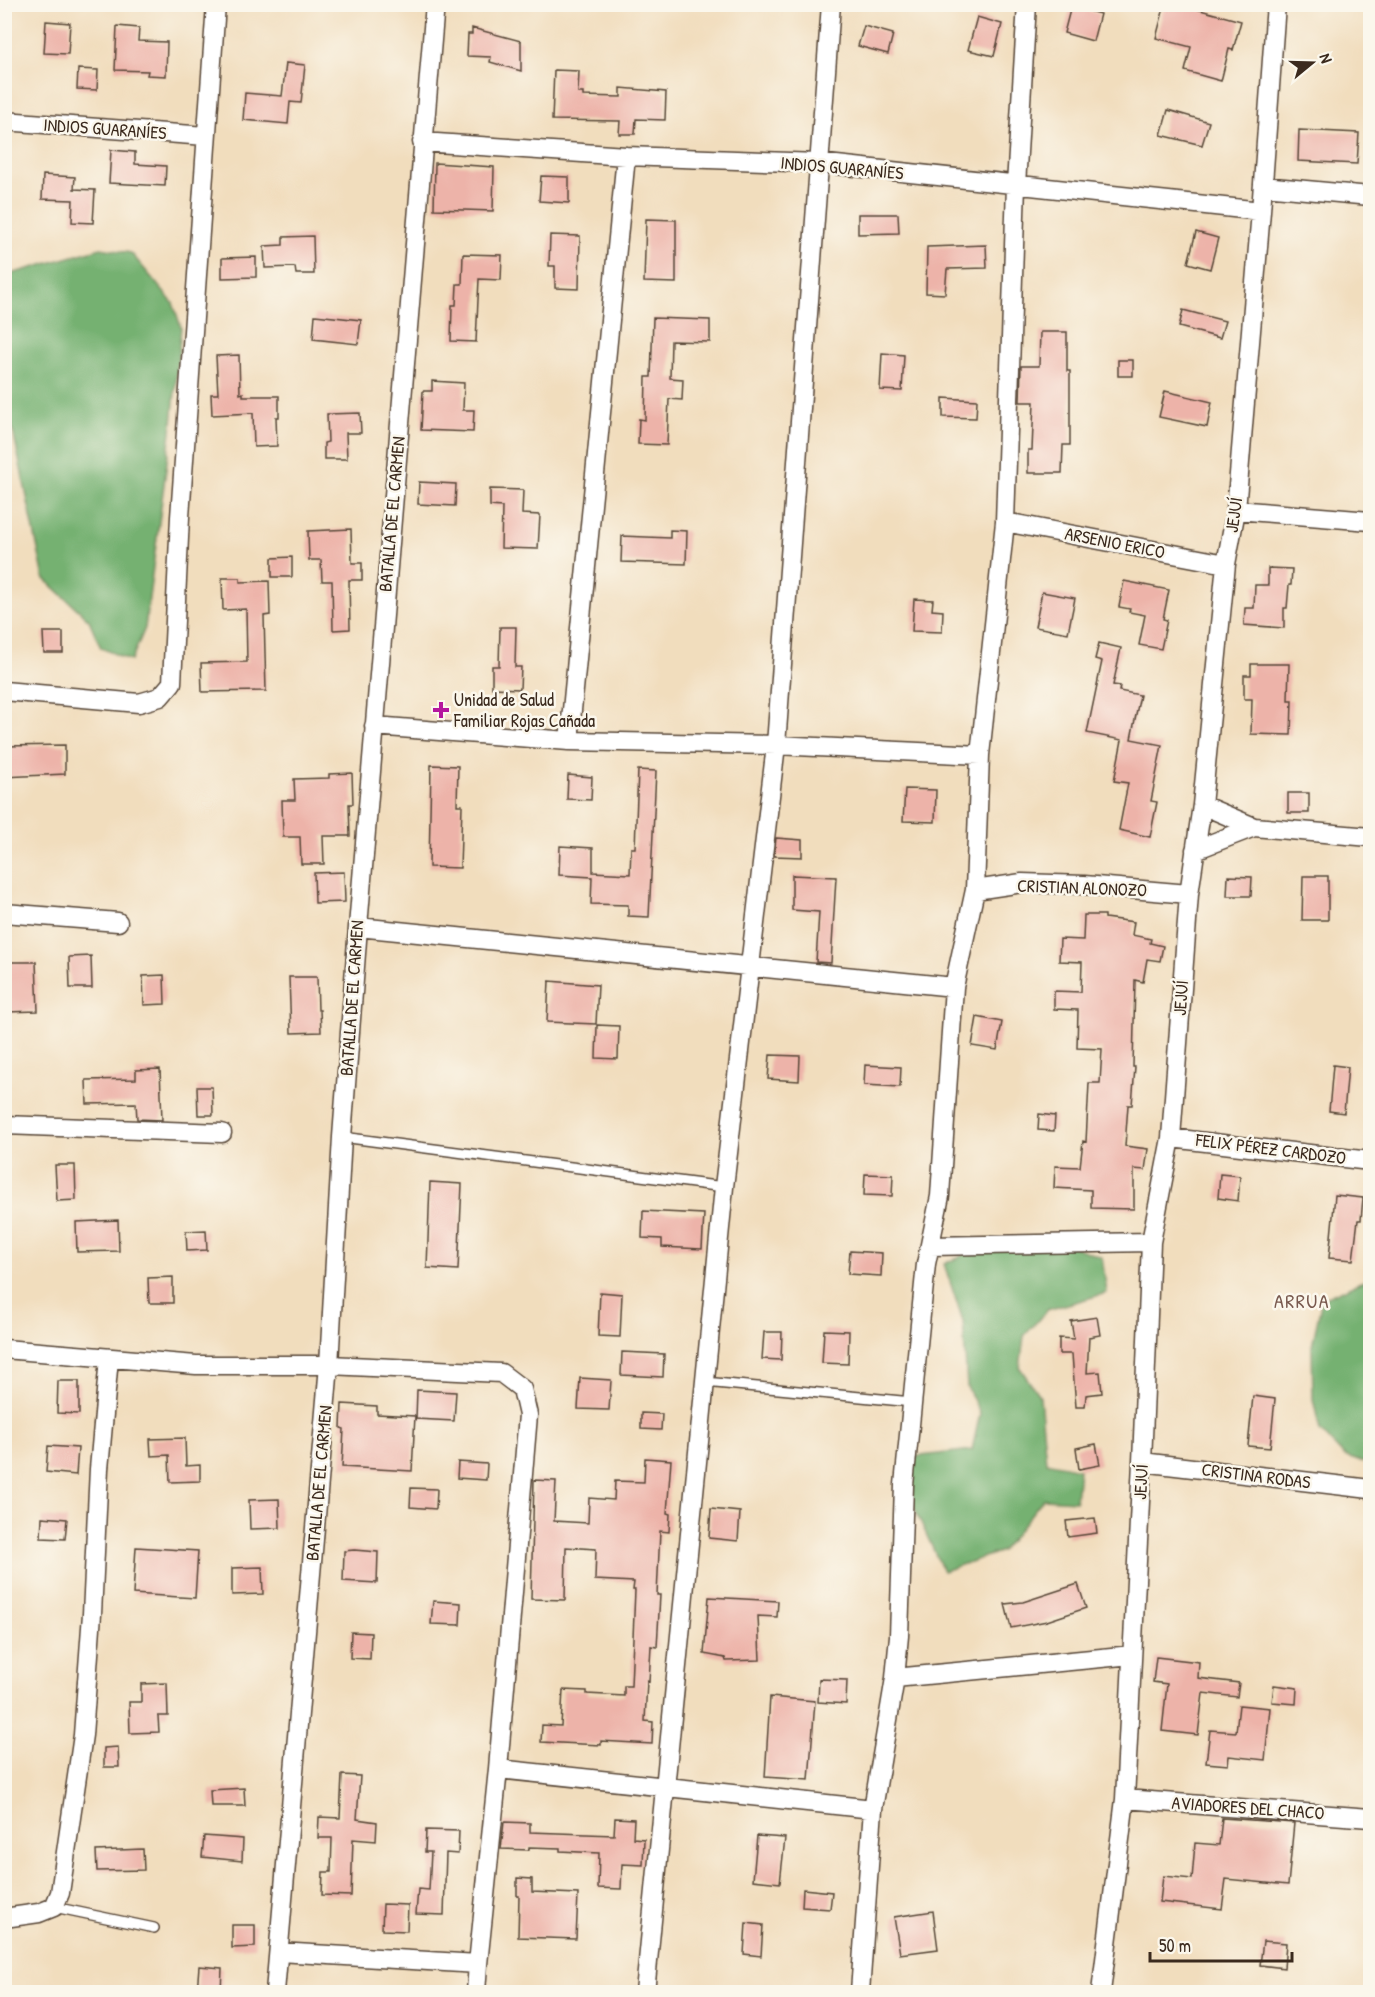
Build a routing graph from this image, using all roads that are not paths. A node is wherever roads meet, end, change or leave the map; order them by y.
1 (216, 4) edge
2 (435, 4) edge
3 (831, 4) edge
4 (1027, 4) edge
5 (1276, 4) edge
6 (4, 121) edge
7 (206, 136) junction
8 (423, 142) junction
9 (626, 156) junction
10 (818, 163) junction
11 (1016, 185) junction
12 (1263, 186) junction
13 (1371, 196) edge
14 (1261, 211) junction
15 (1236, 510) junction
16 (1371, 521) edge
17 (1005, 522) junction
18 (1226, 564) junction
19 (4, 691) edge
20 (374, 726) junction
21 (569, 741) junction
22 (776, 745) junction
23 (980, 755) junction
24 (1202, 805) junction
25 (1254, 827) junction
26 (1371, 837) edge
27 (1196, 850) junction
28 (975, 890) junction
29 (1189, 894) junction
30 (4, 913) edge
31 (118, 922) dead end
32 (358, 927) junction
33 (750, 966) junction
34 (954, 987) junction
35 (4, 1125) edge
36 (222, 1132) dead end
37 (342, 1137) junction
38 (1171, 1138) junction
39 (1371, 1161) edge
40 (724, 1187) junction
41 (1150, 1242) junction
42 (930, 1246) junction
43 (4, 1349) edge
44 (109, 1358) junction
45 (329, 1365) junction
46 (705, 1383) junction
47 (912, 1402) junction
48 (1142, 1462) junction
49 (1371, 1489) edge
50 (1132, 1655) junction
51 (895, 1677) junction
52 (498, 1769) junction
53 (665, 1787) junction
54 (1125, 1799) junction
55 (873, 1809) junction
56 (1371, 1818) edge
57 (54, 1907) junction
58 (4, 1918) edge
59 (154, 1928) dead end
60 (279, 1952) junction
61 (478, 1964) junction
62 (275, 1992) edge
63 (476, 1992) edge
64 (645, 1992) edge
65 (860, 1992) edge
66 (1106, 1992) edge

1 - 7 street
2 - 8 street, BATALLA DE EL CARMEN
3 - 10 street
4 - 11 street
5 - 12 street, JEJUÍ
6 - 7 street, INDIOS GUARANÍES
7 - 19 street
8 - 9 street, INDIOS GUARANÍES
8 - 20 street, BATALLA DE EL CARMEN
9 - 10 street, INDIOS GUARANÍES
9 - 21 street
10 - 11 street, INDIOS GUARANÍES
10 - 22 street
11 - 14 street, INDIOS GUARANÍES
11 - 17 street
12 - 13 street
12 - 14 street, JEJUÍ
14 - 15 street, JEJUÍ
15 - 16 street
15 - 18 street, JEJUÍ
17 - 18 street, ARSENIO ERICO
17 - 23 street
18 - 24 street, JEJUÍ
20 - 21 street
20 - 32 street, BATALLA DE EL CARMEN
21 - 22 street
22 - 23 street
22 - 33 street
23 - 28 street
24 - 25 street
24 - 27 street, JEJUÍ
25 - 26 street
25 - 27 street
27 - 29 street, JEJUÍ
28 - 29 street, CRISTIAN ALONOZO
28 - 34 street
29 - 38 street, JEJUÍ
30 - 31 street
32 - 33 street
32 - 37 street, BATALLA DE EL CARMEN
33 - 34 street
33 - 40 street
34 - 42 street
35 - 36 street
37 - 40 lane
37 - 45 street, BATALLA DE EL CARMEN
38 - 39 street, FELIX PÉREZ CARDOZO
38 - 41 street, JEJUÍ
40 - 46 street
41 - 42 street
41 - 48 street, JEJUÍ
42 - 47 street
43 - 44 street
44 - 45 street
44 - 57 street
45 - 52 street
45 - 60 street, BATALLA DE EL CARMEN
46 - 47 lane
46 - 53 street
47 - 51 street
48 - 49 street, CRISTINA RODAS
48 - 50 street, JEJUÍ
50 - 51 street
50 - 54 street, JEJUÍ
51 - 55 street
52 - 53 street
52 - 61 street
53 - 55 street
53 - 64 street
54 - 56 street, AVIADORES DEL CHACO
54 - 66 street, JEJUÍ
55 - 65 street
57 - 58 street
57 - 59 lane
60 - 61 street
60 - 62 street, BATALLA DE EL CARMEN
61 - 63 street

